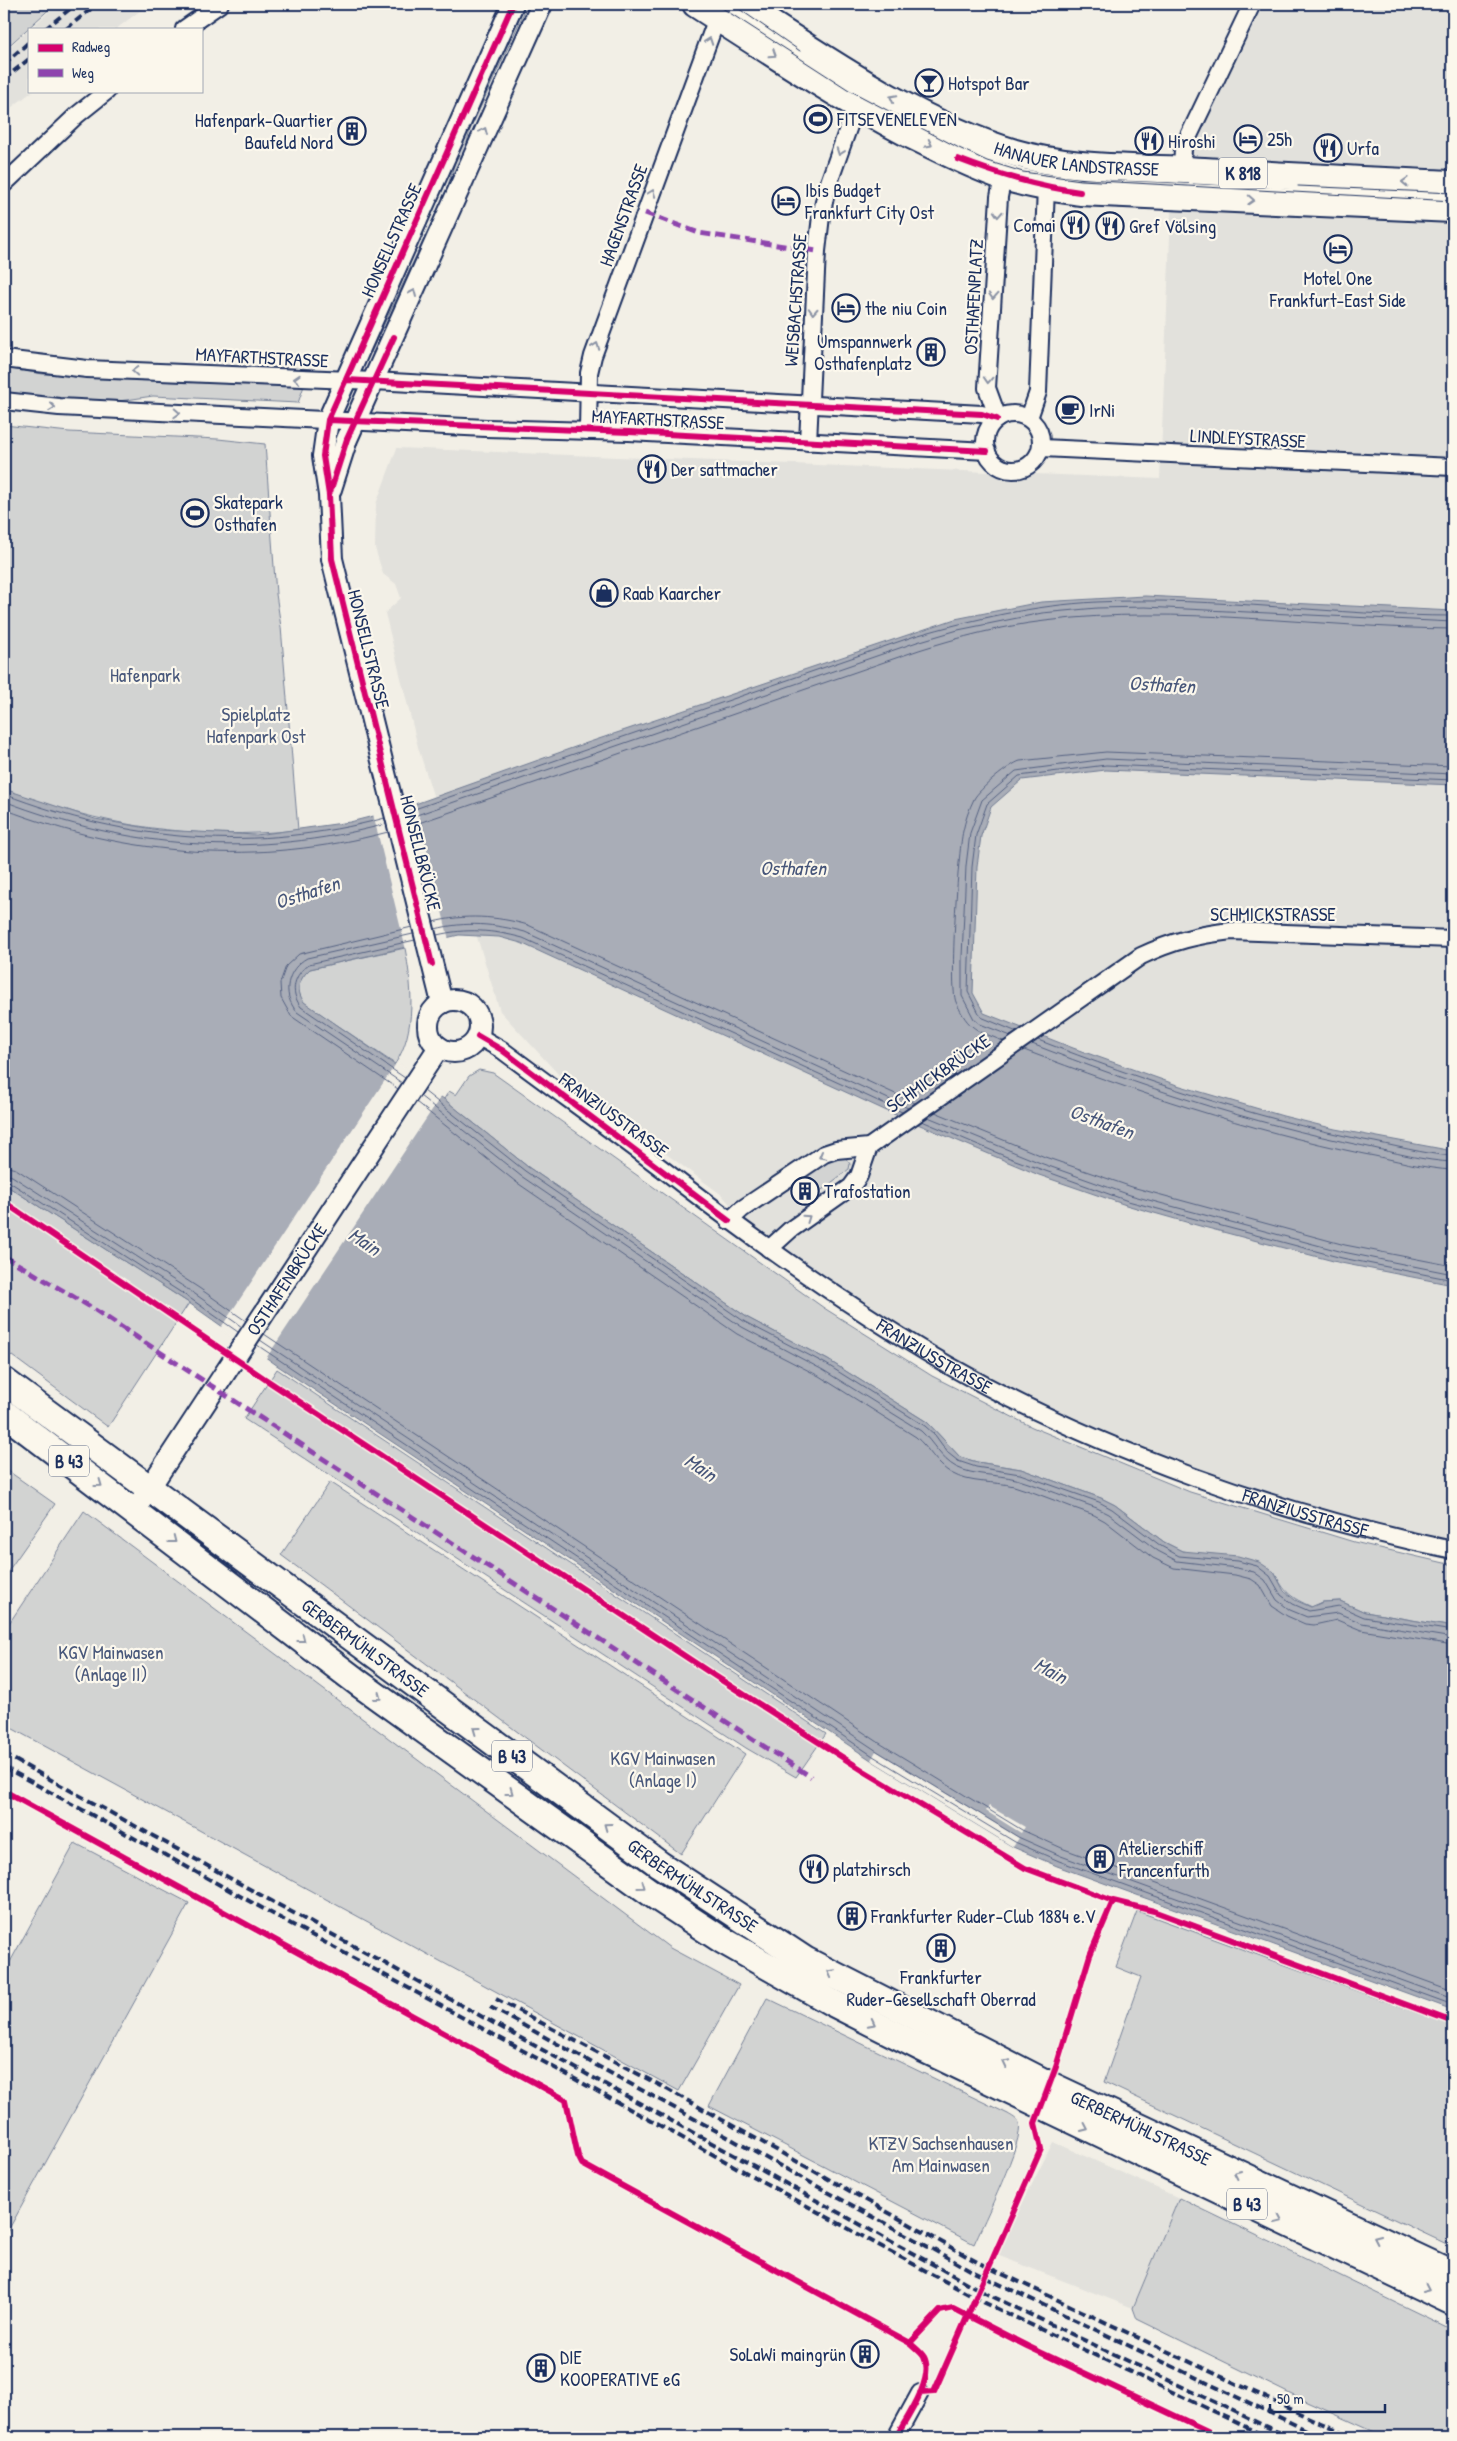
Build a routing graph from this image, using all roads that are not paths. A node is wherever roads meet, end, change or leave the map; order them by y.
1 (220, 4) edge
2 (513, 4) edge
3 (542, 4) edge
4 (696, 4) edge
5 (740, 4) edge
6 (1252, 4) edge
7 (717, 18) junction
8 (185, 28) edge
9 (106, 92) edge
10 (856, 106) junction
11 (1025, 156) junction
12 (1182, 170) junction
13 (1003, 177) junction
14 (4, 184) edge
15 (1453, 184) edge
16 (1046, 187) junction
17 (1144, 194) junction
18 (1217, 198) junction
19 (1453, 209) edge
20 (4, 359) edge
21 (346, 380) junction
22 (374, 381) junction
23 (588, 393) junction
24 (4, 401) edge
25 (808, 405) junction
26 (998, 418) junction
27 (1029, 418) junction
28 (328, 420) junction
29 (355, 421) junction
30 (588, 431) junction
31 (808, 442) junction
32 (1042, 448) junction
33 (987, 451) junction
34 (1453, 467) edge
35 (329, 495) junction
36 (380, 750) joint
37 (1453, 939) edge
38 (442, 1003) junction
39 (1031, 1032) joint
40 (478, 1036) junction
41 (439, 1047) junction
42 (869, 1147) junction
43 (729, 1221) junction
44 (769, 1249) junction
45 (4, 1381) edge
46 (4, 1412) edge
47 (148, 1489) junction
48 (134, 1510) junction
49 (1453, 1550) edge
50 (1045, 2096) junction
51 (1453, 2274) edge
52 (1453, 2302) edge
53 (920, 2393) dead end
54 (896, 2437) edge

1 - 8 street
2 - 21 street, HONSELLSTRASSE
22 -> 3 street, HONSELLSTRASSE
4 - 7 main road, HANAUER LANDSTRASSE / K 818
11 -> 5 main road, HANAUER LANDSTRASSE / K 818
6 - 12 street
7 -> 10 main road, HANAUER LANDSTRASSE / K 818
23 -> 7 street, HAGENSTRASSE
9 - 14 street
10 -> 13 main road, HANAUER LANDSTRASSE / K 818
10 -> 25 street, WEISBACHSTRASSE
11 - 12 main road, HANAUER LANDSTRASSE / K 818
11 - 13 main road
11 - 16 main road
15 -> 12 main road, HANAUER LANDSTRASSE / K 818
12 - 17 main road
12 - 18 main road
13 - 16 main road, HANAUER LANDSTRASSE / K 818
13 -> 26 street, OSTHAFENPLATZ
16 - 17 main road, HANAUER LANDSTRASSE / K 818
16 - 27 street
17 - 18 main road, HANAUER LANDSTRASSE / K 818
18 -> 19 main road, HANAUER LANDSTRASSE / K 818
21 -> 20 street, MAYFARTHSTRASSE
21 - 22 street, MAYFARTHSTRASSE
21 - 28 street, HONSELLSTRASSE
22 - 23 street, MAYFARTHSTRASSE
22 - 29 street, HONSELLSTRASSE
23 - 25 street, MAYFARTHSTRASSE
23 - 30 street, HAGENSTRASSE
24 -> 28 street, MAYFARTHSTRASSE
25 - 26 street, MAYFARTHSTRASSE
25 - 31 street, WEISBACHSTRASSE
26 - 27 street
26 - 33 street
27 - 32 street
28 - 29 street, MAYFARTHSTRASSE
28 - 35 street, HONSELLSTRASSE
29 - 30 street, MAYFARTHSTRASSE
29 - 35 street, HONSELLSTRASSE
30 - 31 street, MAYFARTHSTRASSE
31 - 33 street, MAYFARTHSTRASSE
32 - 33 street
32 - 34 street, LINDLEYSTRASSE
35 - 36 street, HONSELLSTRASSE
36 - 38 street, HONSELLBRÜCKE
37 - 39 street, SCHMICKSTRASSE
38 - 40 street
38 - 41 street
39 - 42 street, SCHMICKBRÜCKE
40 - 41 street
40 - 43 street, FRANZIUSSTRASSE
41 - 47 street, OSTHAFENBRÜCKE
42 -> 43 street
44 -> 42 street
43 - 44 street, FRANZIUSSTRASSE
44 - 49 street, FRANZIUSSTRASSE
45 - 47 main road, GERBERMÜHLSTRASSE / B 43
46 -> 48 main road, GERBERMÜHLSTRASSE / B 43
47 - 48 street, OSTHAFENBRÜCKE
50 -> 47 main road, GERBERMÜHLSTRASSE / B 43
48 -> 50 main road, GERBERMÜHLSTRASSE / B 43
51 -> 50 main road, GERBERMÜHLSTRASSE / B 43
50 -> 52 main road, GERBERMÜHLSTRASSE / B 43
53 - 54 street

